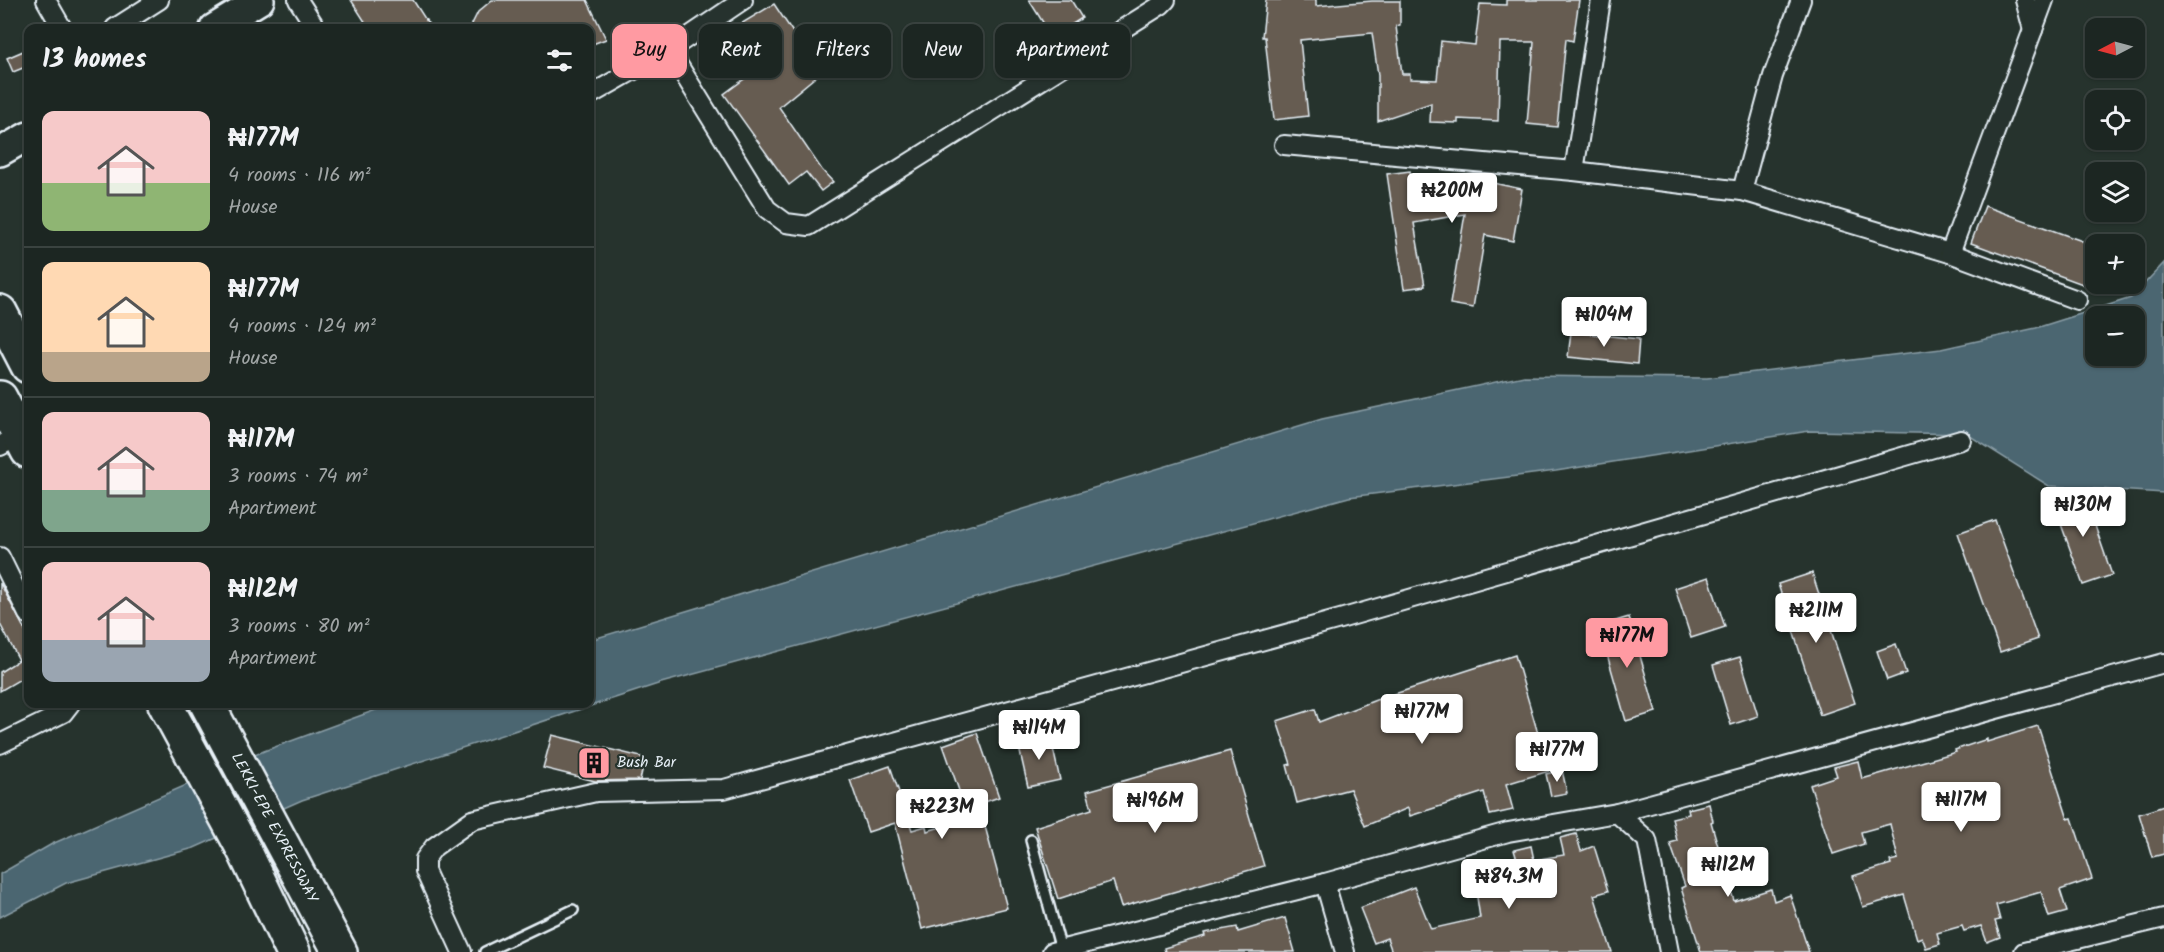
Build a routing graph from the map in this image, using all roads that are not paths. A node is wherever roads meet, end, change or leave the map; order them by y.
1 (46, 0) edge
2 (159, 0) edge
3 (260, 0) edge
4 (298, 0) edge
5 (743, 0) edge
6 (1166, 0) edge
7 (1601, 0) edge
8 (1801, 0) edge
9 (2025, 0) edge
10 (2044, 0) edge
11 (60, 24) edge
12 (121, 24) edge
13 (221, 24) edge
14 (313, 24) edge
15 (2033, 30) junction
16 (687, 38) edge
17 (620, 78) edge
18 (686, 78) edge
19 (594, 93) edge
20 (24, 138) edge
21 (1284, 145) dead end
22 (0, 152) edge
23 (1574, 171) junction
24 (1742, 191) junction
25 (1950, 253) junction
26 (2077, 300) dead end
27 (0, 312) edge
28 (24, 358) edge
29 (0, 398) edge
30 (1961, 440) dead end
31 (16, 444) edge
32 (0, 557) edge
33 (24, 606) edge
34 (2164, 663) edge
35 (67, 708) edge
36 (167, 708) edge
37 (209, 708) edge
38 (0, 744) edge
39 (1617, 813) junction
40 (1031, 840) dead end
41 (1325, 883) junction
42 (573, 910) dead end
43 (2164, 918) edge
44 (1057, 951) edge
45 (293, 952) edge
46 (340, 952) edge
47 (462, 952) edge
48 (485, 952) edge
49 (1345, 952) edge
50 (1669, 952) edge
51 (2024, 952) edge

1 - 11 street
2 - 12 street
3 - 13 street
4 - 14 street
5 - 16 street
6 - 18 street
7 - 23 street
8 - 24 street
9 - 15 street
10 - 15 street
15 - 25 street
17 - 19 street
20 - 22 street
21 - 23 street
23 - 24 street
24 - 25 street
25 - 26 street
27 - 28 highway
29 - 31 highway
30 - 47 street
32 - 33 street
34 - 39 street
35 - 38 street
36 - 45 highway
37 - 46 highway, LEKKI-EPE EXPRESSWAY
39 - 41 street
39 - 50 street
40 - 44 lane
41 - 44 street
41 - 49 street
42 - 48 lane
43 - 51 street

